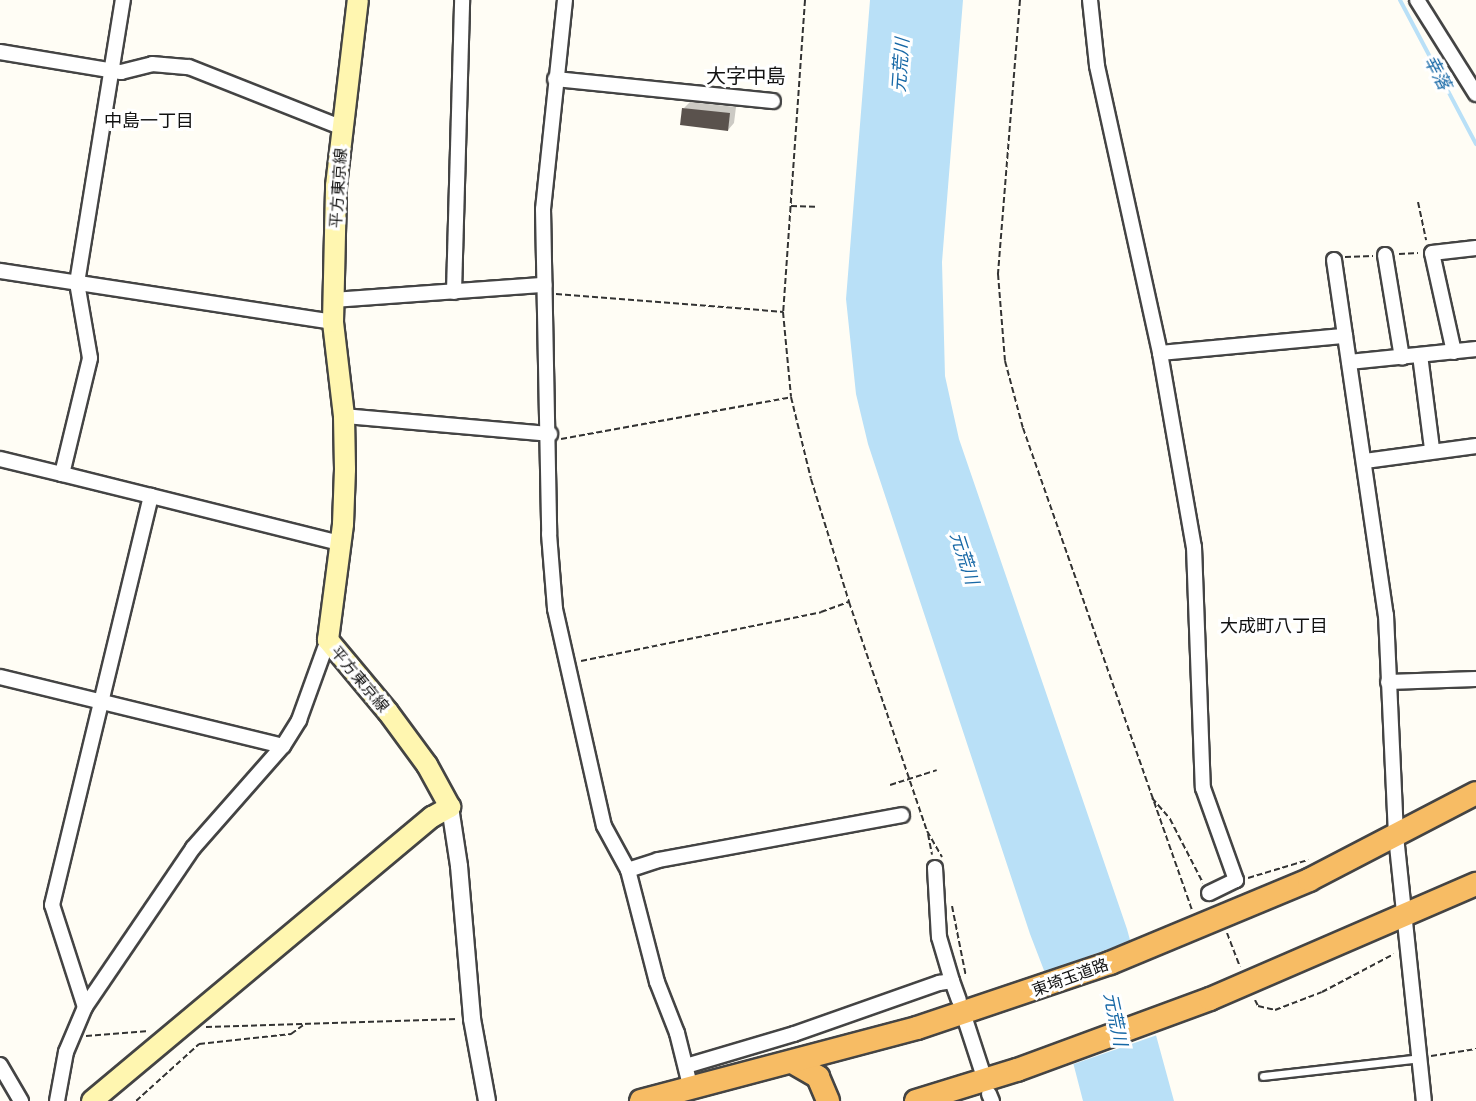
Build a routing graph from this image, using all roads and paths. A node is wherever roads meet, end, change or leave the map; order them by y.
1 (123, 0) edge
2 (358, 0) edge
3 (462, 0) edge
4 (565, 0) edge
5 (805, 0) edge
6 (1020, 0) edge
7 (1090, 0) edge
8 (1417, 0) edge
9 (0, 52) edge
10 (112, 71) junction
11 (555, 79) junction
12 (1476, 94) edge
13 (772, 101) dead end
14 (343, 128) junction
15 (1418, 202) dead end
16 (790, 206) junction
17 (815, 207) dead end
18 (1427, 243) dead end
19 (1476, 248) edge
20 (1385, 255) dead end
21 (1334, 260) dead end
22 (0, 271) edge
23 (77, 283) junction
24 (544, 289) junction
25 (454, 292) junction
26 (333, 300) junction
27 (783, 312) junction
28 (333, 322) junction
29 (1345, 336) junction
30 (1476, 349) edge
31 (1454, 352) junction
32 (1160, 353) junction
33 (1420, 355) junction
34 (1402, 358) junction
35 (1349, 362) junction
36 (791, 397) junction
37 (344, 416) junction
38 (550, 437) junction
39 (1476, 446) edge
40 (1432, 449) junction
41 (0, 459) edge
42 (1365, 460) junction
43 (62, 474) junction
44 (151, 496) junction
45 (340, 543) junction
46 (849, 602) junction
47 (328, 640) junction
48 (566, 664) junction
49 (0, 677) edge
50 (1476, 679) edge
51 (1388, 682) junction
52 (101, 700) junction
53 (283, 746) junction
54 (937, 770) dead end
55 (911, 779) junction
56 (890, 785) dead end
57 (1476, 793) edge
58 (1150, 796) junction
59 (450, 807) junction
60 (902, 815) dead end
61 (927, 831) junction
62 (1396, 836) junction
63 (1309, 859) dead end
64 (939, 863) junction
65 (628, 870) junction
66 (1236, 880) junction
67 (1476, 884) edge
68 (1209, 893) joint
69 (952, 905) dead end
70 (1404, 917) junction
71 (1190, 925) junction
72 (1224, 926) dead end
73 (1407, 947) junction
74 (1240, 968) dead end
75 (952, 981) junction
76 (968, 987) dead end
77 (1253, 997) dead end
78 (959, 1000) dead end
79 (85, 1007) junction
80 (195, 1017) junction
81 (472, 1019) junction
82 (966, 1022) dead end
83 (305, 1024) junction
84 (72, 1038) junction
85 (166, 1041) junction
86 (1476, 1049) edge
87 (1420, 1058) junction
88 (794, 1063) junction
89 (0, 1065) edge
90 (686, 1066) junction
91 (983, 1074) dead end
92 (1263, 1076) dead end
93 (691, 1089) junction
94 (105, 1094) edge
95 (21, 1101) edge
96 (57, 1101) edge
97 (92, 1101) edge
98 (136, 1101) edge
99 (487, 1101) edge
100 (641, 1101) edge
101 (828, 1101) edge
102 (916, 1101) edge
103 (1424, 1101) edge

1 - 10 street
2 - 14 main road, 平方東京線
3 - 25 street
4 - 11 street
5 - 16 path
6 - 58 path
7 - 32 street
8 - 12 street
9 - 10 street
10 - 14 street
10 - 23 street
11 - 13 street
11 - 24 street
14 - 26 main road, 平方東京線
15 - 18 path
16 - 17 path
16 - 27 path
19 - 31 street
20 - 34 street
21 - 29 street
22 - 23 street
23 - 28 street
23 - 43 street
24 - 25 street
24 - 27 path
24 - 38 street
25 - 26 street
26 - 28 main road, 平方東京線
27 - 36 path
28 - 37 main road, 平方東京線
29 - 32 street
29 - 35 street
30 - 31 street
31 - 33 street
32 - 66 street
33 - 34 street
33 - 40 street
34 - 35 street
35 - 42 street
36 - 38 path
36 - 46 path
37 - 38 street
37 - 45 main road, 平方東京線
38 - 48 street
39 - 40 street
40 - 42 street
41 - 43 street
42 - 51 street
43 - 44 street
44 - 45 street
44 - 52 street
45 - 47 main road, 平方東京線
46 - 48 path
46 - 55 path
47 - 53 street
47 - 59 main road, 平方東京線
48 - 65 street
49 - 52 street
50 - 51 street
51 - 62 street
52 - 53 street
52 - 79 street
53 - 79 street
54 - 55 path
55 - 56 path
55 - 61 path
57 - 62 highway, 東埼玉道路
58 - 68 path
58 - 71 path
59 - 80 main road
59 - 81 street
60 - 65 street
61 - 64 path
61 - 64 path
62 - 70 street
62 - 71 highway, 東埼玉道路
63 - 66 path
64 - 75 street
65 - 90 street
66 - 68 street
67 - 70 highway
69 - 76 path
70 - 73 street
70 - 102 highway
71 - 88 highway, 東埼玉道路
72 - 74 path
73 - 77 path
73 - 87 street
75 - 78 street
75 - 90 street
79 - 84 street
80 - 83 path
80 - 85 main road
81 - 83 path
81 - 99 street
82 - 91 street
83 - 98 path
84 - 85 path
84 - 96 street
85 - 94 main road
86 - 87 path
87 - 92 lane
87 - 103 street
88 - 93 highway, 東埼玉道路
88 - 101 highway
89 - 95 street
90 - 93 street
93 - 100 highway, 東埼玉道路
94 - 97 main road

